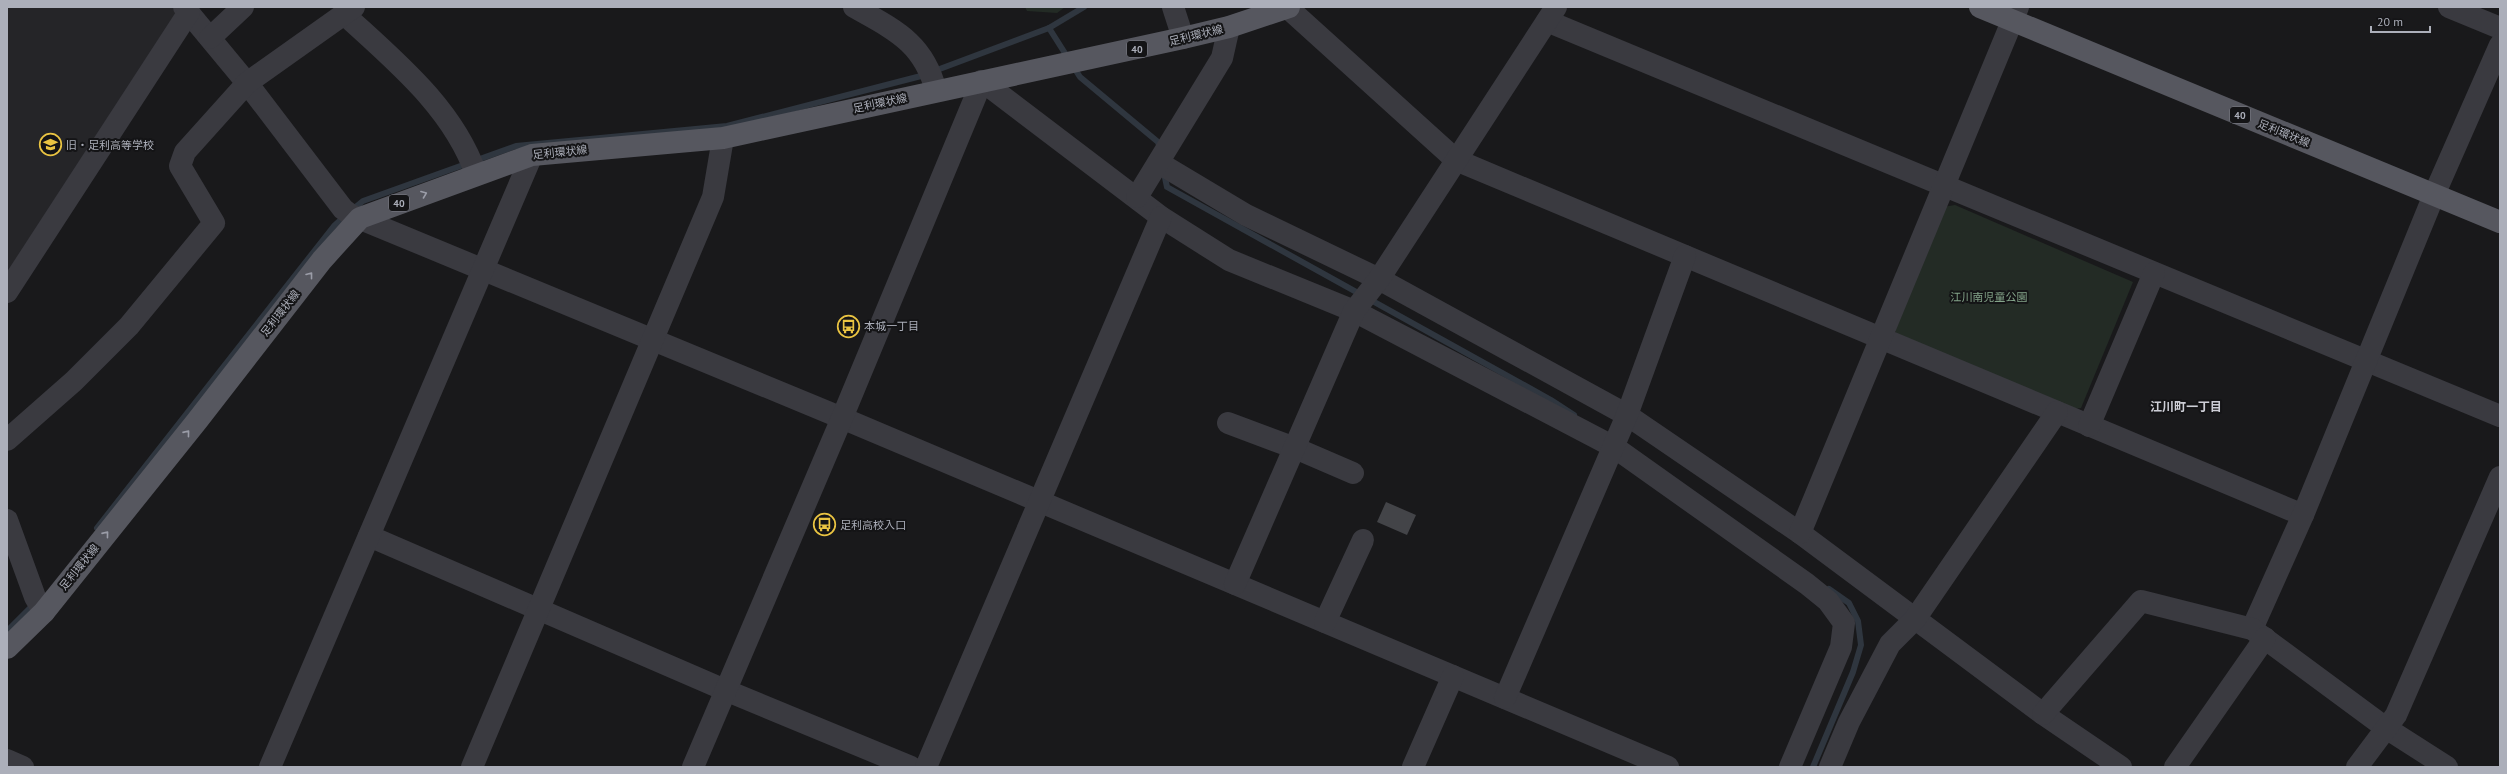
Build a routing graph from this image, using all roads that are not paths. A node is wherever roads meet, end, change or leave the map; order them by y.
1 (243, 7) edge
2 (854, 7) edge
3 (1173, 7) edge
4 (1288, 7) edge
5 (1980, 7) edge
6 (2448, 7) edge
7 (352, 9) edge
8 (187, 10) edge
9 (1551, 14) edge
10 (2015, 14) edge
11 (1229, 27) junction
12 (2500, 28) edge
13 (210, 38) junction
14 (1183, 38) junction
15 (2500, 45) edge
16 (932, 78) junction
17 (982, 81) junction
18 (247, 83) junction
19 (723, 138) junction
20 (532, 155) junction
21 (1456, 160) junction
22 (1159, 163) junction
23 (473, 165) junction
24 (1943, 185) junction
25 (2434, 195) junction
26 (1137, 197) junction
27 (352, 214) junction
28 (1161, 217) junction
29 (2500, 222) edge
30 (1685, 256) junction
31 (484, 269) junction
32 (2154, 273) junction
33 (1379, 279) junction
34 (7, 292) edge
35 (1354, 311) junction
36 (1881, 338) junction
37 (654, 340) junction
38 (2364, 361) junction
39 (2057, 412) junction
40 (1627, 415) junction
41 (2500, 416) edge
42 (842, 418) junction
43 (1228, 423) dead end
44 (2090, 426) junction
45 (7, 440) edge
46 (1614, 447) junction
47 (1295, 448) junction
48 (1353, 474) dead end
49 (2500, 477) edge
50 (1039, 501) junction
51 (2303, 515) junction
52 (7, 520) edge
53 (1800, 533) junction
54 (369, 536) junction
55 (1363, 540) dead end
56 (1235, 584) junction
57 (40, 604) junction
58 (539, 609) junction
59 (1915, 618) junction
60 (1325, 622) junction
61 (2259, 633) junction
62 (7, 648) edge
63 (1453, 676) junction
64 (725, 690) junction
65 (1505, 698) junction
66 (2043, 714) junction
67 (2386, 728) junction
68 (7, 760) edge
69 (23, 767) edge
70 (270, 767) edge
71 (472, 767) edge
72 (693, 767) edge
73 (910, 767) edge
74 (926, 767) edge
75 (1413, 767) edge
76 (1668, 767) edge
77 (1790, 767) edge
78 (1830, 767) edge
79 (2121, 767) edge
80 (2175, 767) edge
81 (2358, 767) edge
82 (2447, 767) edge

1 - 13 street
2 - 16 street
3 - 14 street
4 - 11 main road, 足利環状線 / 40
4 - 21 street
5 - 10 main road, 足利環状線 / 40
6 - 12 street
7 - 18 street
7 - 23 street
8 - 13 street
8 - 34 street
9 - 21 street
9 - 24 street
10 - 24 street
10 - 25 main road, 足利環状線 / 40
11 - 14 main road, 足利環状線 / 40
11 - 22 street
13 - 18 street
14 - 17 main road, 足利環状線 / 40
15 - 25 street
16 - 17 main road, 足利環状線 / 40
16 - 19 main road, 足利環状線 / 40
17 - 26 street
17 - 42 street
18 - 27 street
18 - 45 street
19 - 20 main road, 足利環状線 / 40
19 - 37 street
20 - 23 main road, 足利環状線 / 40
20 - 31 street
21 - 30 street
21 - 33 street
22 - 26 street
22 - 33 street
27 -> 23 main road, 足利環状線 / 40
24 - 32 street
24 - 36 street
25 - 29 main road, 足利環状線 / 40
25 - 38 street
26 - 28 street
27 - 31 street
57 -> 27 main road, 足利環状線 / 40
28 - 35 street
28 - 50 street
30 - 36 street
30 - 40 street
31 - 37 street
31 - 54 street
32 - 38 street
32 - 44 street
33 - 35 street
33 - 40 street
35 - 46 street
35 - 47 street
36 - 39 street
36 - 53 street
37 - 42 street
37 - 58 street
38 - 41 street
38 - 51 street
39 - 44 street
39 - 59 street
40 - 46 street
40 - 53 street
42 - 50 street
42 - 64 street
43 - 47 street
44 - 51 street
46 - 65 street
46 - 77 street
47 - 48 street
47 - 56 street
49 - 67 street
50 - 56 street
50 - 74 street
51 - 61 street
52 - 57 street
53 - 59 street
54 - 58 street
54 - 70 street
55 - 60 street
56 - 60 street
57 - 62 main road, 足利環状線 / 40
58 - 64 street
58 - 71 street
59 - 66 street
59 - 78 street
60 - 63 street
61 - 66 street
61 - 67 street
61 - 80 street
63 - 65 street
63 - 75 street
64 - 72 street
64 - 73 street
65 - 76 street
66 - 79 street
67 - 81 street
67 - 82 street
68 - 69 street

